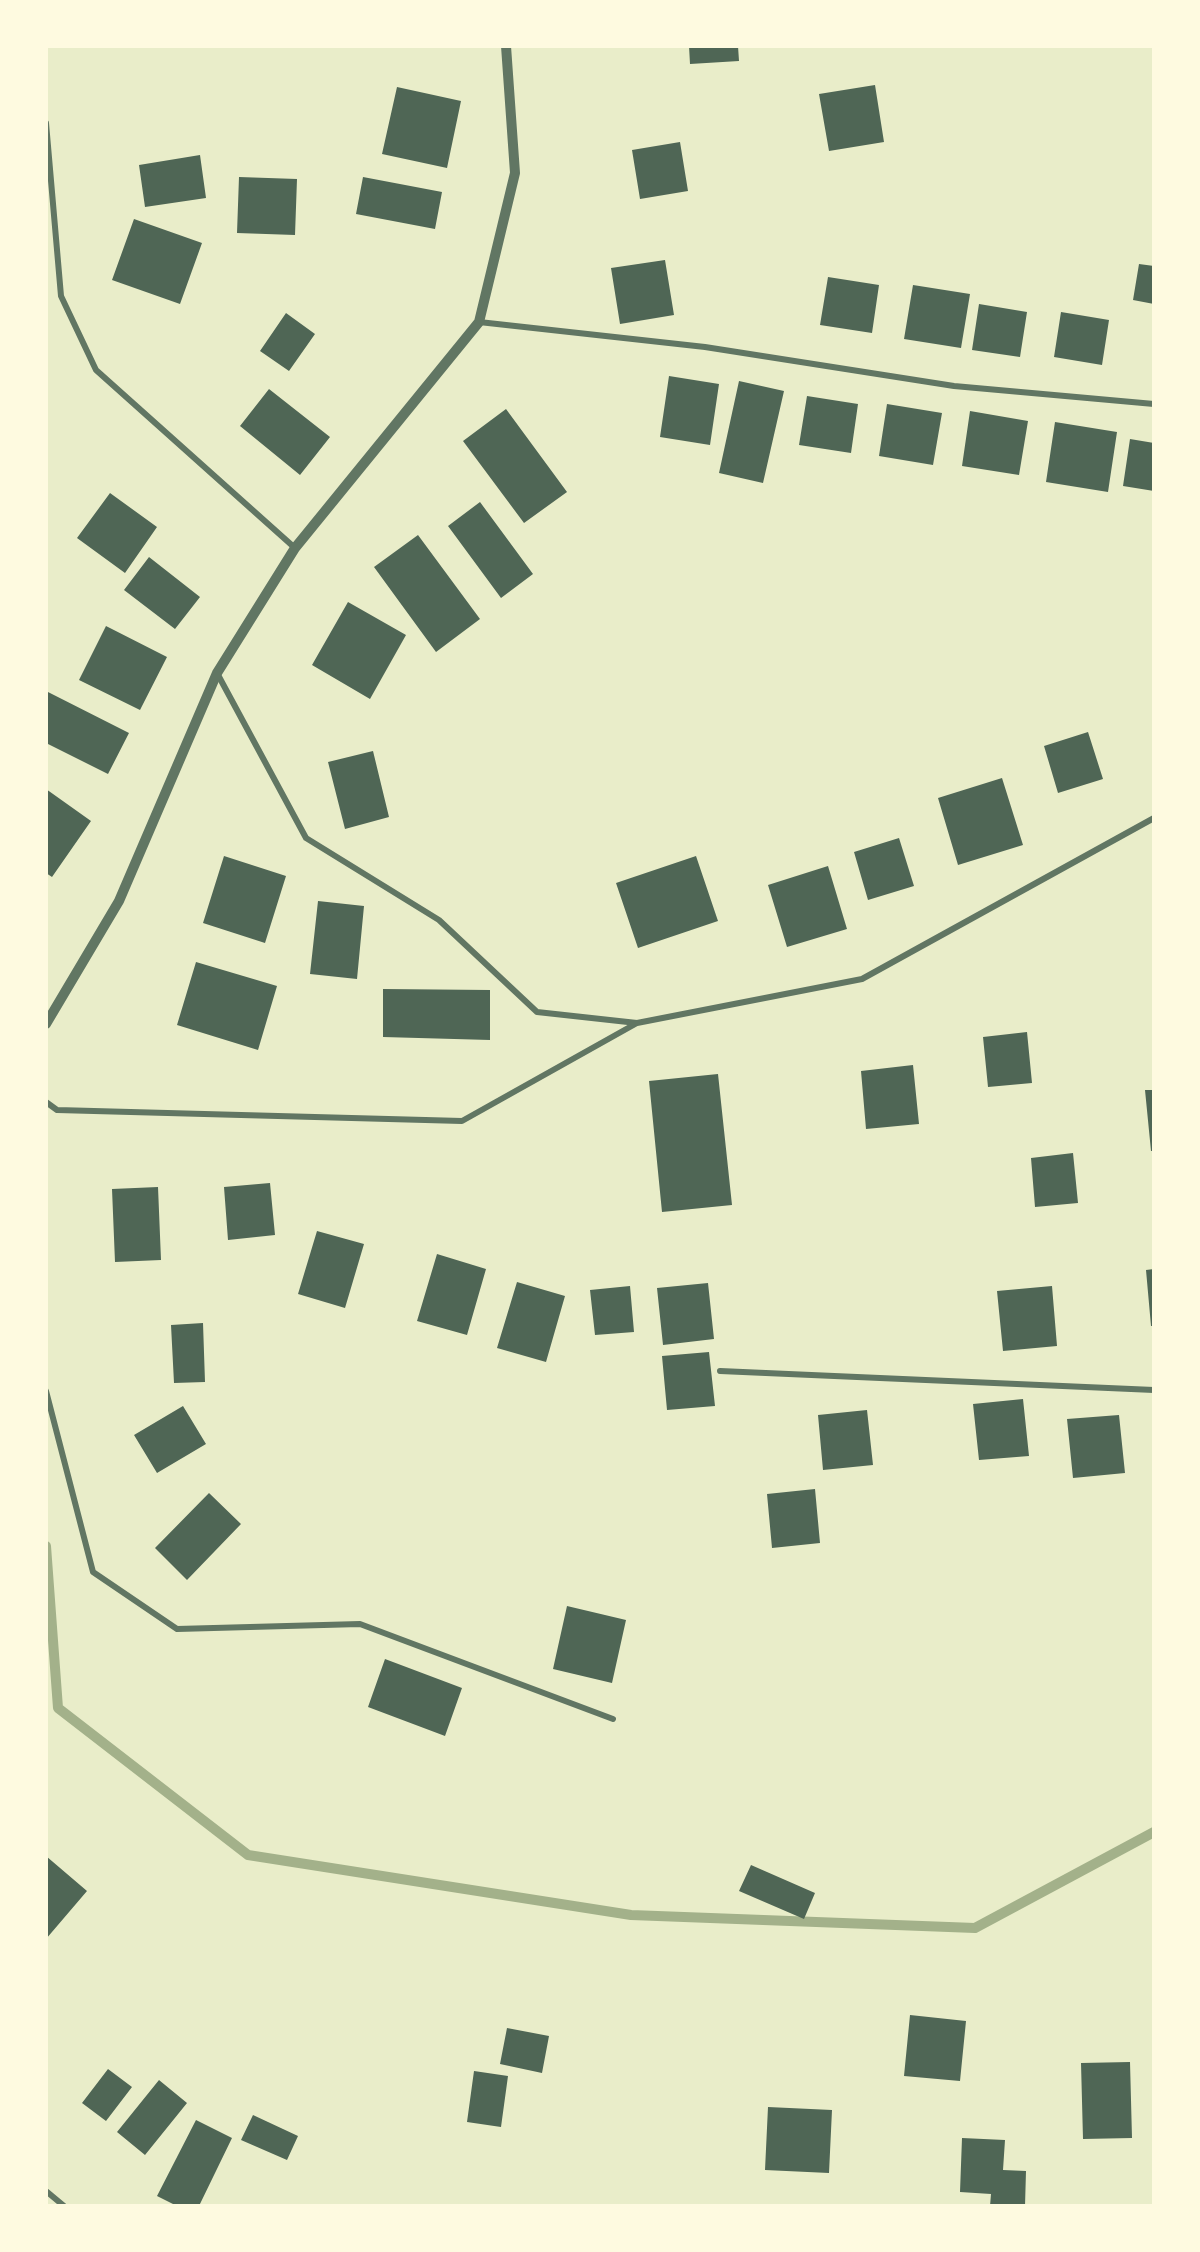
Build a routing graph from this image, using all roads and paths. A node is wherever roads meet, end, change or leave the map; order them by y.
1 (506, 46) edge
2 (46, 123) edge
3 (479, 322) junction
4 (1154, 404) edge
5 (295, 548) junction
6 (218, 673) junction
7 (1154, 818) edge
8 (637, 1023) junction
9 (46, 1024) edge
10 (46, 1102) edge
11 (720, 1371) dead end
12 (1154, 1390) edge
13 (46, 1391) edge
14 (613, 1719) dead end
15 (46, 2191) edge
16 (64, 2205) edge

1 - 3 street
2 - 5 street
3 - 4 street
3 - 5 street
5 - 6 street
6 - 8 street
6 - 9 street
7 - 8 street
8 - 10 street
11 - 12 street
13 - 14 street
15 - 16 street

